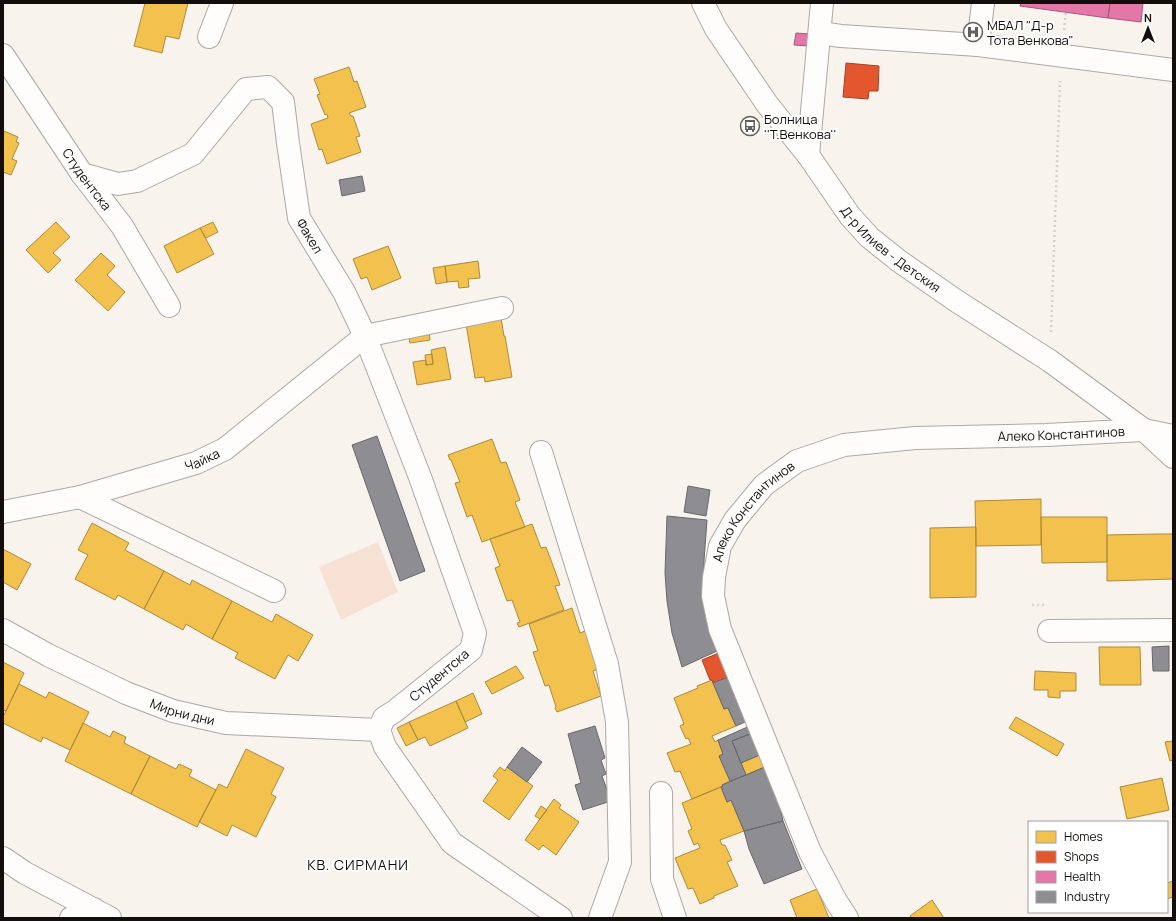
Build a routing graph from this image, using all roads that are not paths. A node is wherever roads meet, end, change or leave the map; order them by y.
1 (222, 3) edge
2 (702, 3) edge
3 (822, 3) edge
4 (983, 3) edge
5 (820, 33) junction
6 (209, 37) dead end
7 (978, 45) junction
8 (3, 55) edge
9 (1173, 70) edge
10 (808, 156) junction
11 (82, 174) junction
12 (169, 306) dead end
13 (502, 308) dead end
14 (365, 336) junction
15 (1144, 430) junction
16 (1173, 436) edge
17 (541, 452) dead end
18 (1173, 457) edge
19 (80, 497) junction
20 (3, 512) edge
21 (274, 591) dead end
22 (3, 630) edge
23 (1173, 630) edge
24 (1049, 631) dead end
25 (379, 730) junction
26 (660, 793) dead end
27 (3, 858) edge
28 (102, 914) edge
29 (71, 918) edge
30 (561, 918) edge
31 (600, 918) edge
32 (675, 918) edge
33 (847, 918) edge

1 - 6 street
2 - 10 street, Д-р Илиев - Детския
3 - 5 street
4 - 7 street
5 - 7 street
5 - 10 street
7 - 9 street
8 - 11 street, Студентска
10 - 15 street, Д-р Илиев - Детския
11 - 12 street, Студентска
11 - 14 street, Факел
13 - 14 street
14 - 19 street, Чайка
14 - 25 street, Студентска
15 - 16 street, Алеко Константинов
15 - 18 street, Д-р Илиев - Детския
15 - 33 street, Алеко Константинов
17 - 31 street
19 - 20 street, Чайка
19 - 21 street
22 - 25 street, Мирни дни
23 - 24 street
25 - 30 street
26 - 32 street
27 - 28 street
28 - 29 street

